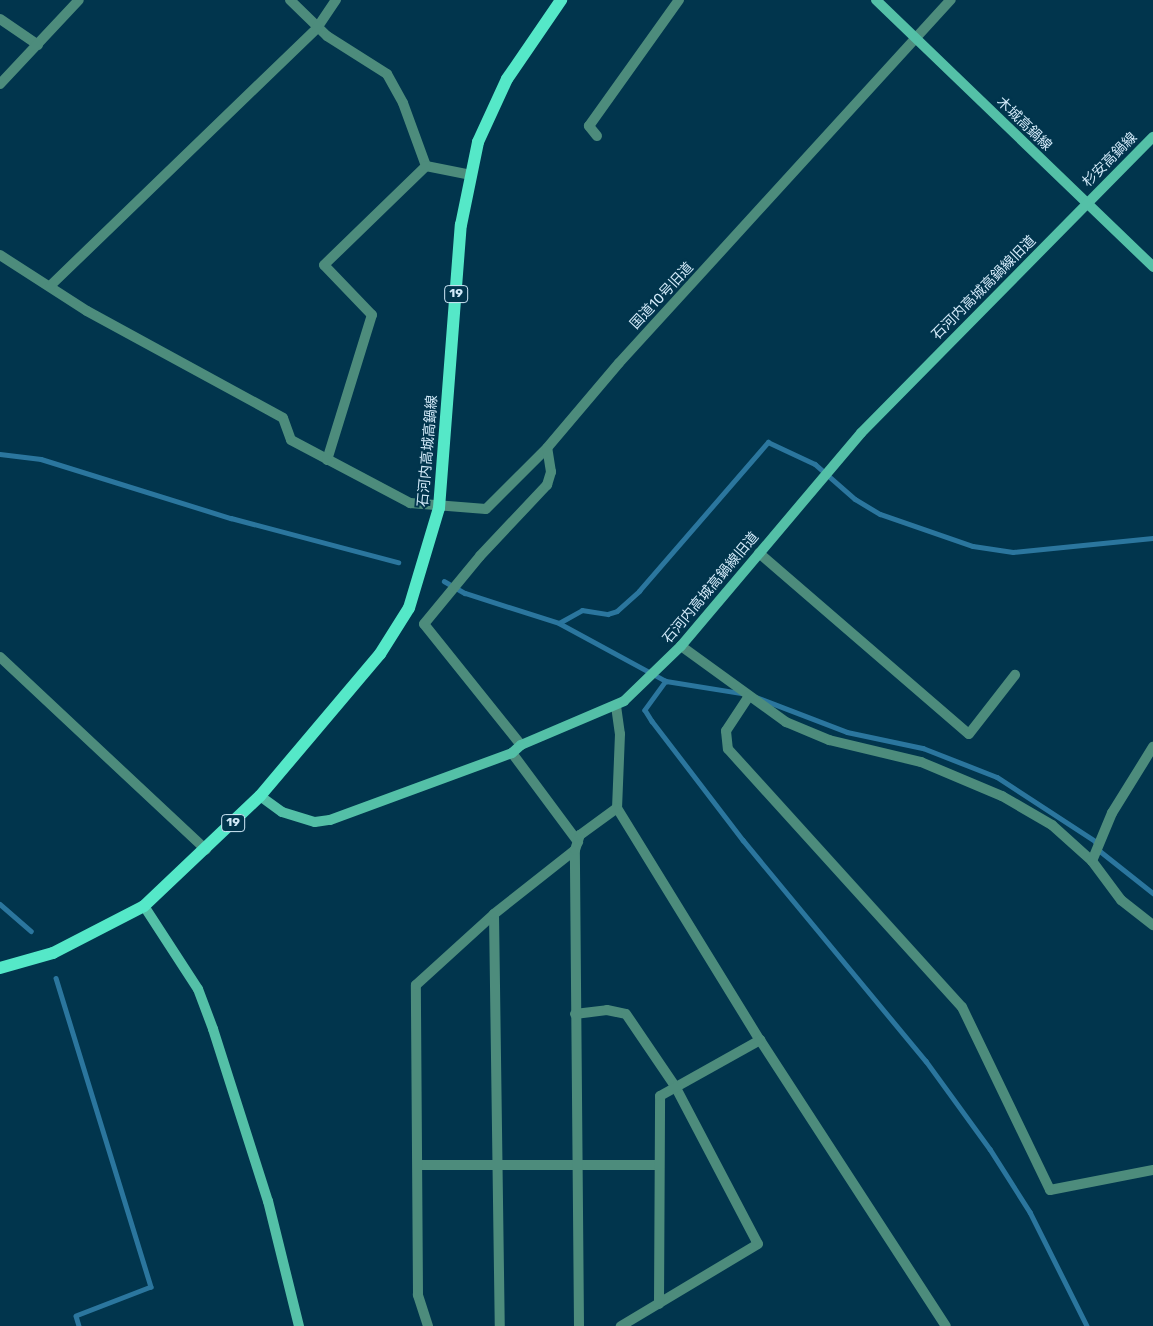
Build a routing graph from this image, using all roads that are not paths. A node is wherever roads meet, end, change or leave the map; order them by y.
1 (79, 0) edge
2 (290, 0) edge
3 (336, 0) edge
4 (562, 0) edge
5 (680, 0) edge
6 (876, 0) edge
7 (951, 0) edge
8 (0, 20) edge
9 (317, 28) junction
10 (916, 40) junction
11 (38, 45) junction
12 (0, 84) edge
13 (597, 136) dead end
14 (1153, 137) edge
15 (426, 166) junction
16 (471, 174) junction
17 (1087, 203) junction
18 (0, 255) edge
19 (1153, 267) edge
20 (50, 286) junction
21 (548, 448) junction
22 (327, 460) junction
23 (439, 508) junction
24 (759, 553) junction
25 (681, 646) junction
26 (0, 657) edge
27 (1015, 675) dead end
28 (749, 696) junction
29 (616, 706) junction
30 (521, 745) junction
31 (1153, 747) edge
32 (512, 753) junction
33 (260, 796) junction
34 (618, 808) junction
35 (576, 846) junction
36 (206, 850) junction
37 (1092, 861) junction
38 (144, 906) junction
39 (494, 914) junction
40 (1153, 925) edge
41 (0, 968) edge
42 (575, 1014) junction
43 (760, 1040) junction
44 (676, 1086) junction
45 (578, 1162) junction
46 (497, 1164) junction
47 (419, 1165) junction
48 (660, 1165) junction
49 (1153, 1170) edge
50 (659, 1304) junction
51 (299, 1326) edge
52 (428, 1326) edge
53 (500, 1326) edge
54 (579, 1326) edge
55 (621, 1326) edge
56 (946, 1326) edge

1 - 11 street
2 - 9 street
3 - 9 street
4 - 16 main road, 石河内高城高鍋線 / 19
5 - 13 street
6 - 10 street, 木城高鍋線
7 - 10 street, 国道10号旧道
8 - 11 street
9 - 15 street
9 - 20 street
10 - 17 street, 木城高鍋線
10 - 21 street, 国道10号旧道
11 - 12 street
14 - 17 street, 杉安高鍋線
15 - 16 street
15 - 22 street
16 - 23 main road, 石河内高城高鍋線 / 19
17 - 19 street, 木城高鍋線
17 - 24 street, 石河内高城高鍋線旧道
18 - 20 street, 国道10号旧道
20 - 22 street, 国道10号旧道
21 - 23 street, 国道10号旧道
21 - 30 street
22 - 23 street, 国道10号旧道
23 - 33 main road, 石河内高城高鍋線 / 19
24 - 25 street, 石河内高城高鍋線旧道
24 - 27 street
25 - 28 street
25 - 29 street, 石河内高城高鍋線旧道
26 - 36 street
28 - 37 street
28 - 49 street
29 - 30 street, 石河内高城高鍋線旧道
29 - 34 street
30 - 32 street, 石河内高城高鍋線旧道
31 - 37 street
32 - 33 street, 石河内高城高鍋線旧道
32 - 35 street
33 - 36 main road, 石河内高城高鍋線 / 19
34 - 35 street
34 - 43 street
35 - 39 street
35 - 42 street
36 - 38 main road, 石河内高城高鍋線 / 19
37 - 40 street
38 - 41 main road, 石河内高城高鍋線 / 19
38 - 51 street
39 - 46 street
39 - 47 street
42 - 44 street
42 - 45 street
43 - 44 street
43 - 56 street
44 - 48 street
44 - 50 street
45 - 46 street
45 - 48 street
45 - 54 street
46 - 47 street
46 - 53 street
47 - 52 street
48 - 50 street
50 - 55 street

